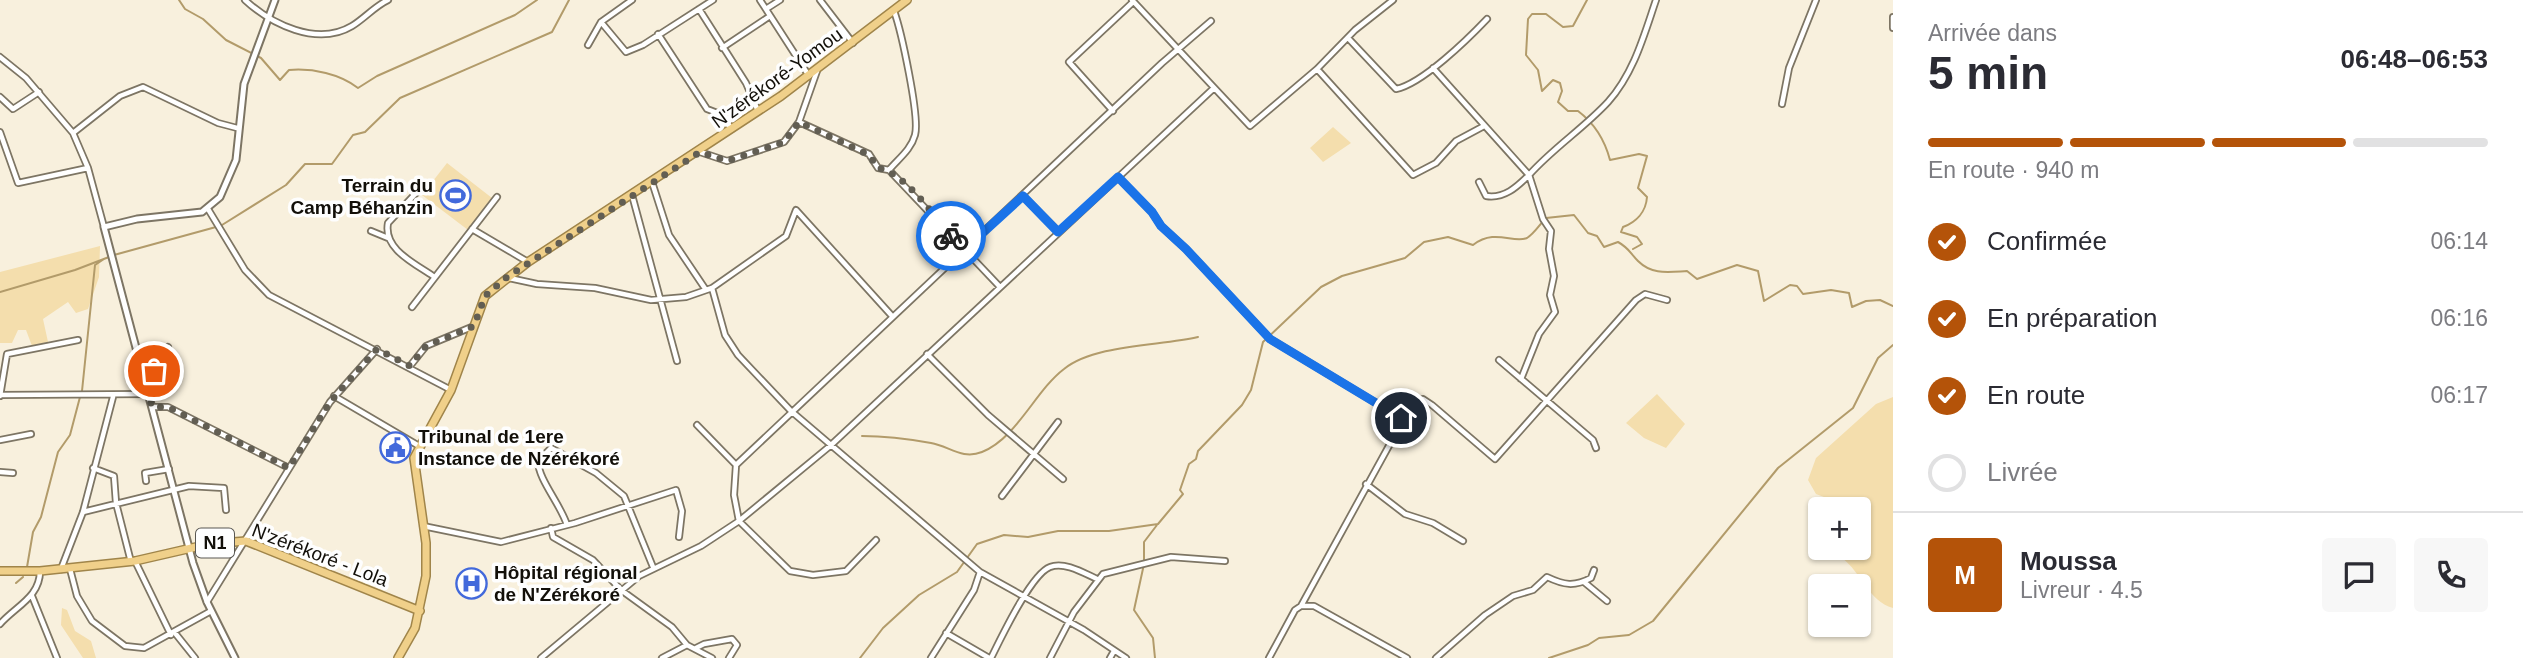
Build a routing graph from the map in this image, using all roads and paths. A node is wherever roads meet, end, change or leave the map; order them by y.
1 (246, 0) edge
2 (275, 0) edge
3 (388, 0) edge
4 (632, 0) edge
5 (713, 0) edge
6 (760, 0) edge
7 (780, 0) edge
8 (820, 0) edge
9 (1393, 0) edge
10 (1656, 0) edge
11 (1815, 0) edge
12 (380, 1) edge
13 (1132, 1) edge
14 (899, 4) edge
15 (699, 9) junction
16 (766, 9) junction
17 (770, 16) junction
18 (1893, 17) edge
19 (266, 19) junction
20 (1487, 19) dead end
21 (1211, 21) dead end
22 (601, 22) junction
23 (1893, 27) edge
24 (659, 34) junction
25 (1348, 38) junction
26 (853, 43) junction
27 (588, 45) dead end
28 (722, 48) junction
29 (1178, 49) junction
30 (0, 50) edge
31 (0, 57) edge
32 (7, 60) junction
33 (1433, 68) junction
34 (1317, 69) junction
35 (817, 71) junction
36 (809, 77) junction
37 (1214, 88) junction
38 (39, 92) junction
39 (0, 97) edge
40 (1782, 104) dead end
41 (1113, 111) junction
42 (758, 112) junction
43 (799, 122) junction
44 (1484, 126) junction
45 (237, 128) junction
46 (732, 130) junction
47 (0, 132) edge
48 (73, 133) junction
49 (700, 152) junction
50 (88, 167) junction
51 (889, 170) junction
52 (1528, 175) junction
53 (1118, 177) junction
54 (652, 182) junction
55 (1479, 182) dead end
56 (418, 191) dead end
57 (632, 195) junction
58 (1023, 196) junction
59 (497, 197) dead end
60 (208, 209) junction
61 (104, 227) junction
62 (472, 229) junction
63 (371, 231) dead end
64 (1058, 232) junction
65 (388, 238) junction
66 (964, 250) junction
67 (528, 262) junction
68 (433, 276) junction
69 (507, 277) junction
70 (1000, 287) junction
71 (712, 288) junction
72 (706, 290) junction
73 (660, 299) junction
74 (1667, 300) dead end
75 (412, 307) dead end
76 (892, 316) junction
77 (474, 326) junction
78 (78, 340) dead end
79 (168, 347) dead end
80 (377, 349) junction
81 (927, 354) junction
82 (1499, 360) dead end
83 (677, 361) dead end
84 (410, 366) junction
85 (144, 379) junction
86 (1521, 379) junction
87 (451, 390) junction
88 (148, 394) junction
89 (0, 396) edge
90 (334, 396) junction
91 (113, 397) junction
92 (1546, 401) junction
93 (152, 407) junction
94 (790, 411) junction
95 (1401, 418) junction
96 (1058, 422) dead end
97 (697, 425) dead end
98 (31, 433) dead end
99 (0, 440) edge
100 (419, 446) junction
101 (830, 446) junction
102 (1596, 448) dead end
103 (1034, 454) junction
104 (736, 465) junction
105 (93, 468) junction
106 (289, 468) junction
107 (169, 469) junction
108 (0, 472) edge
109 (13, 473) dead end
110 (1063, 479) dead end
111 (146, 481) dead end
112 (1366, 484) junction
113 (174, 489) junction
114 (1002, 496) dead end
115 (116, 503) junction
116 (628, 506) junction
117 (226, 510) dead end
118 (83, 512) junction
119 (740, 521) junction
120 (567, 525) junction
121 (423, 526) junction
122 (551, 528) junction
123 (679, 537) dead end
124 (877, 540) dead end
125 (246, 541) junction
126 (1464, 541) dead end
127 (189, 548) junction
128 (1225, 561) dead end
129 (133, 562) junction
130 (653, 567) junction
131 (70, 569) junction
132 (1594, 569) dead end
133 (61, 570) junction
134 (0, 571) edge
135 (40, 571) junction
136 (980, 572) junction
137 (1097, 579) junction
138 (1584, 582) junction
139 (621, 590) junction
140 (32, 596) junction
141 (1024, 599) junction
142 (1607, 601) dead end
143 (206, 602) junction
144 (1301, 606) junction
145 (211, 611) junction
146 (420, 611) junction
147 (1069, 622) junction
148 (0, 624) edge
149 (946, 633) junction
150 (173, 634) junction
151 (687, 645) junction
152 (696, 648) junction
153 (1114, 651) junction
154 (57, 657) edge
155 (195, 658) edge
156 (235, 658) edge
157 (398, 658) edge
158 (541, 658) edge
159 (662, 658) edge
160 (712, 658) edge
161 (729, 658) edge
162 (931, 658) edge
163 (990, 658) edge
164 (1050, 658) edge
165 (1110, 658) edge
166 (1126, 658) edge
167 (1269, 658) edge
168 (1407, 658) edge
169 (1436, 658) edge

1 - 19 street
2 - 19 street
3 - 12 street
4 - 22 street
5 - 15 street
6 - 16 street
7 - 16 street
8 - 26 street
9 - 25 street
10 - 52 street
11 - 40 street
12 - 19 street
13 - 29 street
13 - 41 street
14 - 26 highway, N'zérékoré-Yomou
14 - 51 street
15 - 24 street
15 - 28 street
16 - 17 street
17 - 28 street
17 - 36 street
18 - 23 street
19 - 45 street
20 - 33 street
21 - 29 street
22 - 24 street
22 - 27 street
24 - 46 street
25 - 33 street
25 - 34 street
26 - 35 highway, N'zérékoré-Yomou
28 - 42 street
29 - 37 street
29 - 41 street
30 - 32 street
31 - 32 street
32 - 38 street
33 - 44 street
34 - 37 street
34 - 44 street
35 - 36 highway, N'zérékoré-Yomou
35 - 43 street
36 - 42 highway, N'zérékoré-Yomou
37 - 53 street
38 - 39 street
38 - 48 street
41 - 58 street
42 - 46 highway, N'zérékoré-Yomou
43 - 49 street
43 - 51 street
44 - 52 street
45 - 48 street
45 - 60 street
46 - 49 highway, N'zérékoré-Yomou
47 - 50 street
48 - 50 street
49 - 54 highway, N'zérékoré-Yomou
50 - 61 street
51 - 66 street
52 - 55 street
52 - 86 street
53 - 64 street
53 - 95 street
54 - 57 highway, N'zérékoré-Yomou
54 - 72 street
56 - 65 street
57 - 67 highway, N'zérékoré-Yomou
57 - 73 street
58 - 64 street
58 - 66 street
59 - 62 street
60 - 61 street
60 - 80 street
61 - 85 street
62 - 67 street
62 - 68 street
63 - 65 street
64 - 70 street
65 - 68 street
66 - 70 street
66 - 76 street
67 - 69 highway, N'zérékoré-Yomou
68 - 75 street
69 - 73 street
69 - 77 highway, N'zérékoré-Yomou
70 - 81 street
71 - 72 street
71 - 76 street
71 - 94 street
72 - 73 street
73 - 83 street
74 - 92 street
76 - 94 street
77 - 84 street
77 - 87 highway, N'zérékoré-Yomou
78 - 89 street
79 - 85 street
80 - 84 street
80 - 90 street
81 - 101 street
81 - 103 street
82 - 86 street
84 - 87 street
85 - 88 street
86 - 92 street
87 - 100 highway, N'zérékoré-Yomou
88 - 91 street
88 - 93 street
89 - 91 street
90 - 100 street
90 - 106 street
91 - 105 street
92 - 95 street
92 - 102 street
93 - 106 street
93 - 107 street
94 - 101 street
94 - 104 street
95 - 112 street
96 - 103 street
97 - 104 street
98 - 99 street
100 - 121 highway, N'zérékoré-Yomou
101 - 119 street
101 - 136 street
103 - 110 street
103 - 114 street
104 - 119 street
105 - 115 street
105 - 118 street
106 - 125 street
107 - 111 street
107 - 113 street
108 - 109 street
112 - 126 street
112 - 144 street
113 - 115 street
113 - 117 street
113 - 127 street
115 - 118 street
115 - 129 street
116 - 120 street
116 - 120 street
116 - 123 street
116 - 130 street
118 - 133 street
119 - 124 street
119 - 130 street
120 - 122 street
121 - 122 street
121 - 146 highway, N'zérékoré-Yomou
122 - 139 street
125 - 127 highway, N'zérékoré - Lola / N1
125 - 143 street
125 - 146 highway, N'zérékoré - Lola / N1
127 - 129 highway, N'zérékoré - Lola / N1
127 - 143 street
128 - 137 street
129 - 131 highway, N'zérékoré - Lola / N1
129 - 150 street
130 - 139 street
131 - 133 highway, N'zérékoré - Lola / N1
131 - 150 street
132 - 138 street
133 - 135 highway, N'zérékoré - Lola / N1
134 - 135 highway, N'zérékoré - Lola / N1
135 - 140 street
136 - 141 street
136 - 149 street
137 - 141 street
137 - 147 street
138 - 142 street
138 - 169 street
139 - 151 street
139 - 158 street
140 - 148 street
140 - 154 street
141 - 147 street
141 - 163 street
143 - 145 street
144 - 167 street
144 - 168 street
145 - 150 street
145 - 156 street
146 - 157 highway, N'zérékoré-Yomou
147 - 153 street
147 - 164 street
149 - 162 street
149 - 163 street
150 - 155 street
151 - 152 street
151 - 159 street
152 - 160 street
152 - 161 street
153 - 165 street
153 - 166 street

